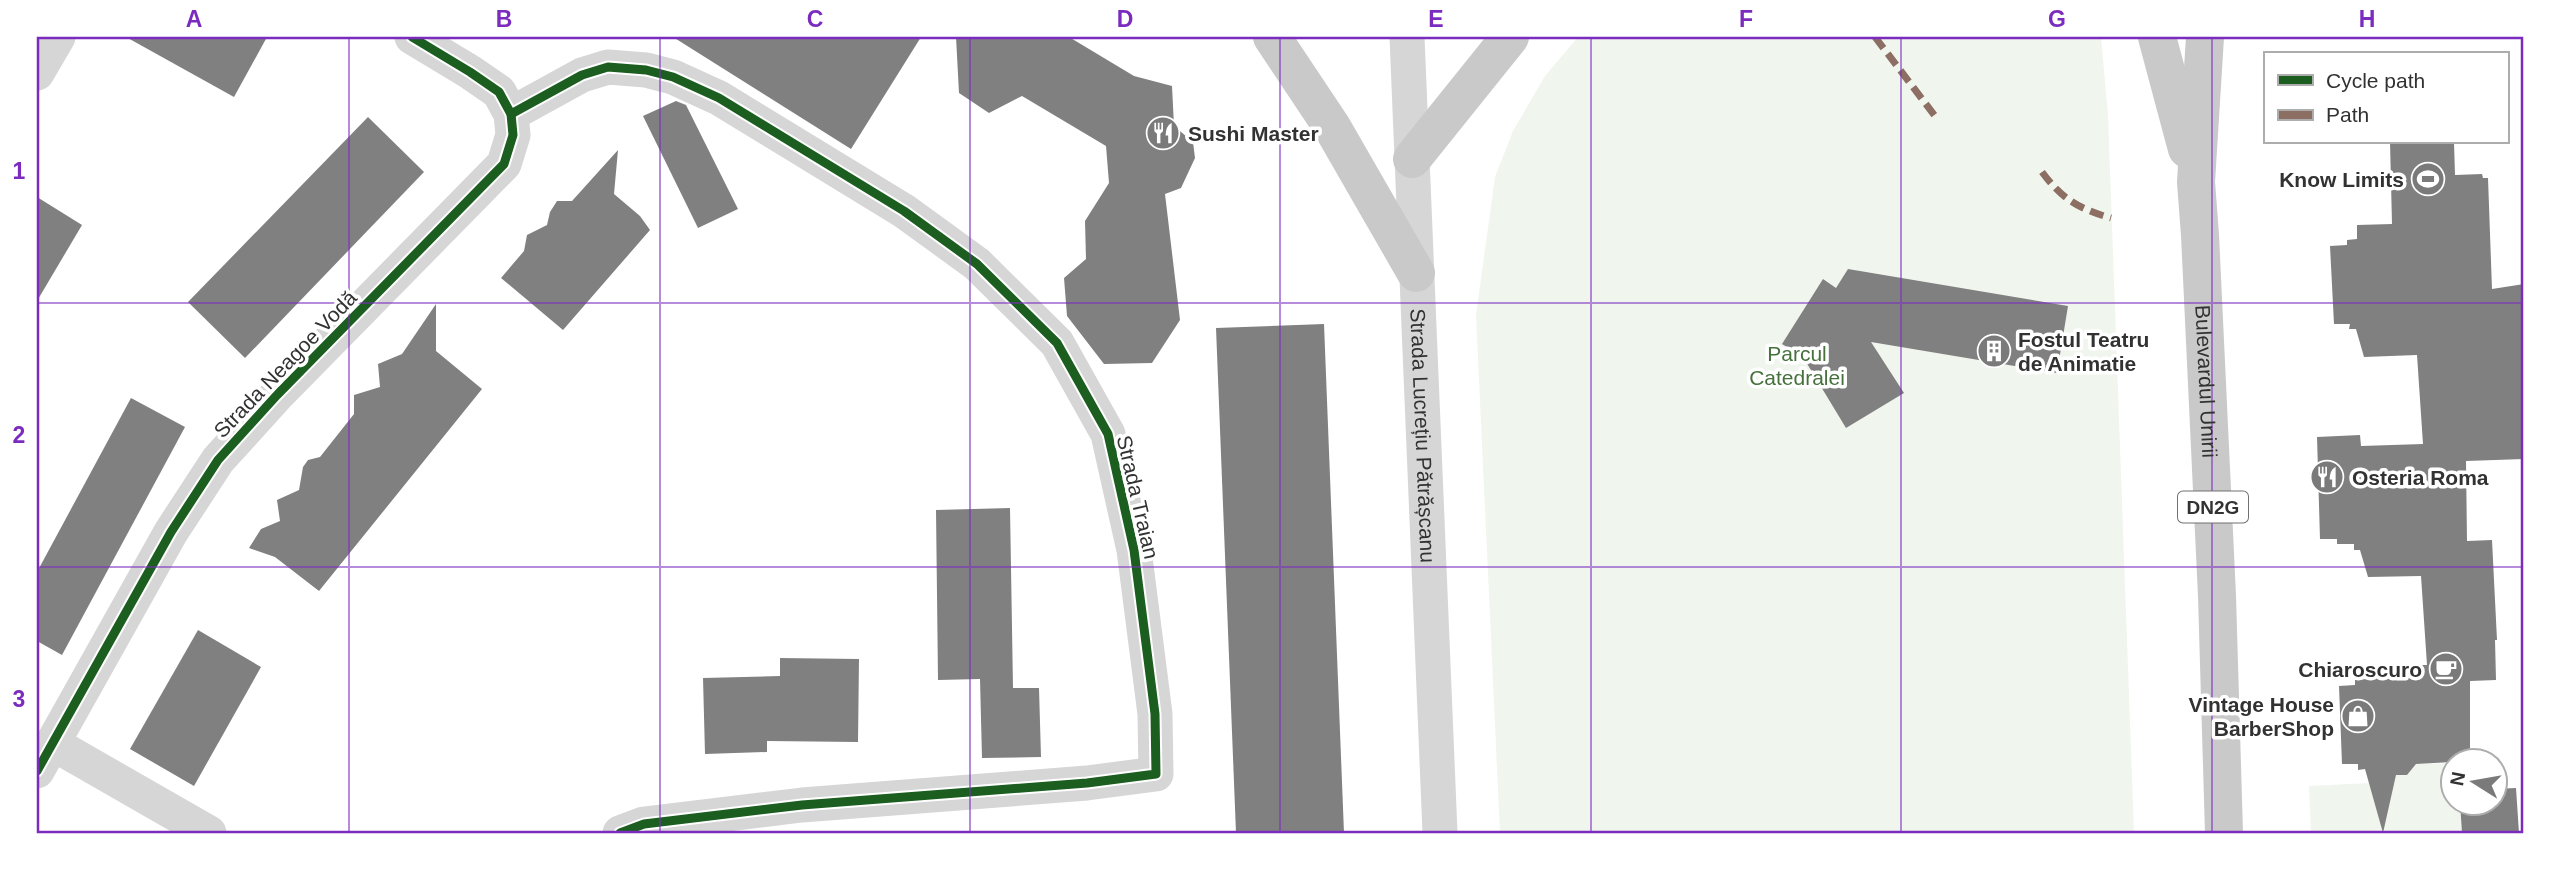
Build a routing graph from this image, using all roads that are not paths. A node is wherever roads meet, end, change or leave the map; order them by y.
1 (58, 37) edge
2 (412, 37) edge
3 (1272, 37) edge
4 (1407, 37) edge
5 (1510, 37) edge
6 (2157, 37) edge
7 (2205, 37) edge
8 (37, 73) edge
9 (511, 114) junction
10 (1412, 159) junction
11 (2196, 182) junction
12 (1416, 273) junction
13 (44, 757) edge
14 (209, 833) edge
15 (620, 833) edge
16 (1440, 833) edge
17 (2224, 833) edge

1 - 8 street
2 - 9 street
3 - 12 main road
4 - 10 street, Strada Lucrețiu Pătrășcanu
5 - 10 main road
6 - 11 main road, Bulevardul Unirii / DN2G
7 - 11 main road, Bulevardul Unirii / DN2G
9 - 13 street, Strada Neagoe Vodă
9 - 15 street, Strada Traian
10 - 12 street, Strada Lucrețiu Pătrășcanu
11 - 17 main road, Bulevardul Unirii / DN2G
12 - 16 street, Strada Lucrețiu Pătrășcanu
13 - 14 street

